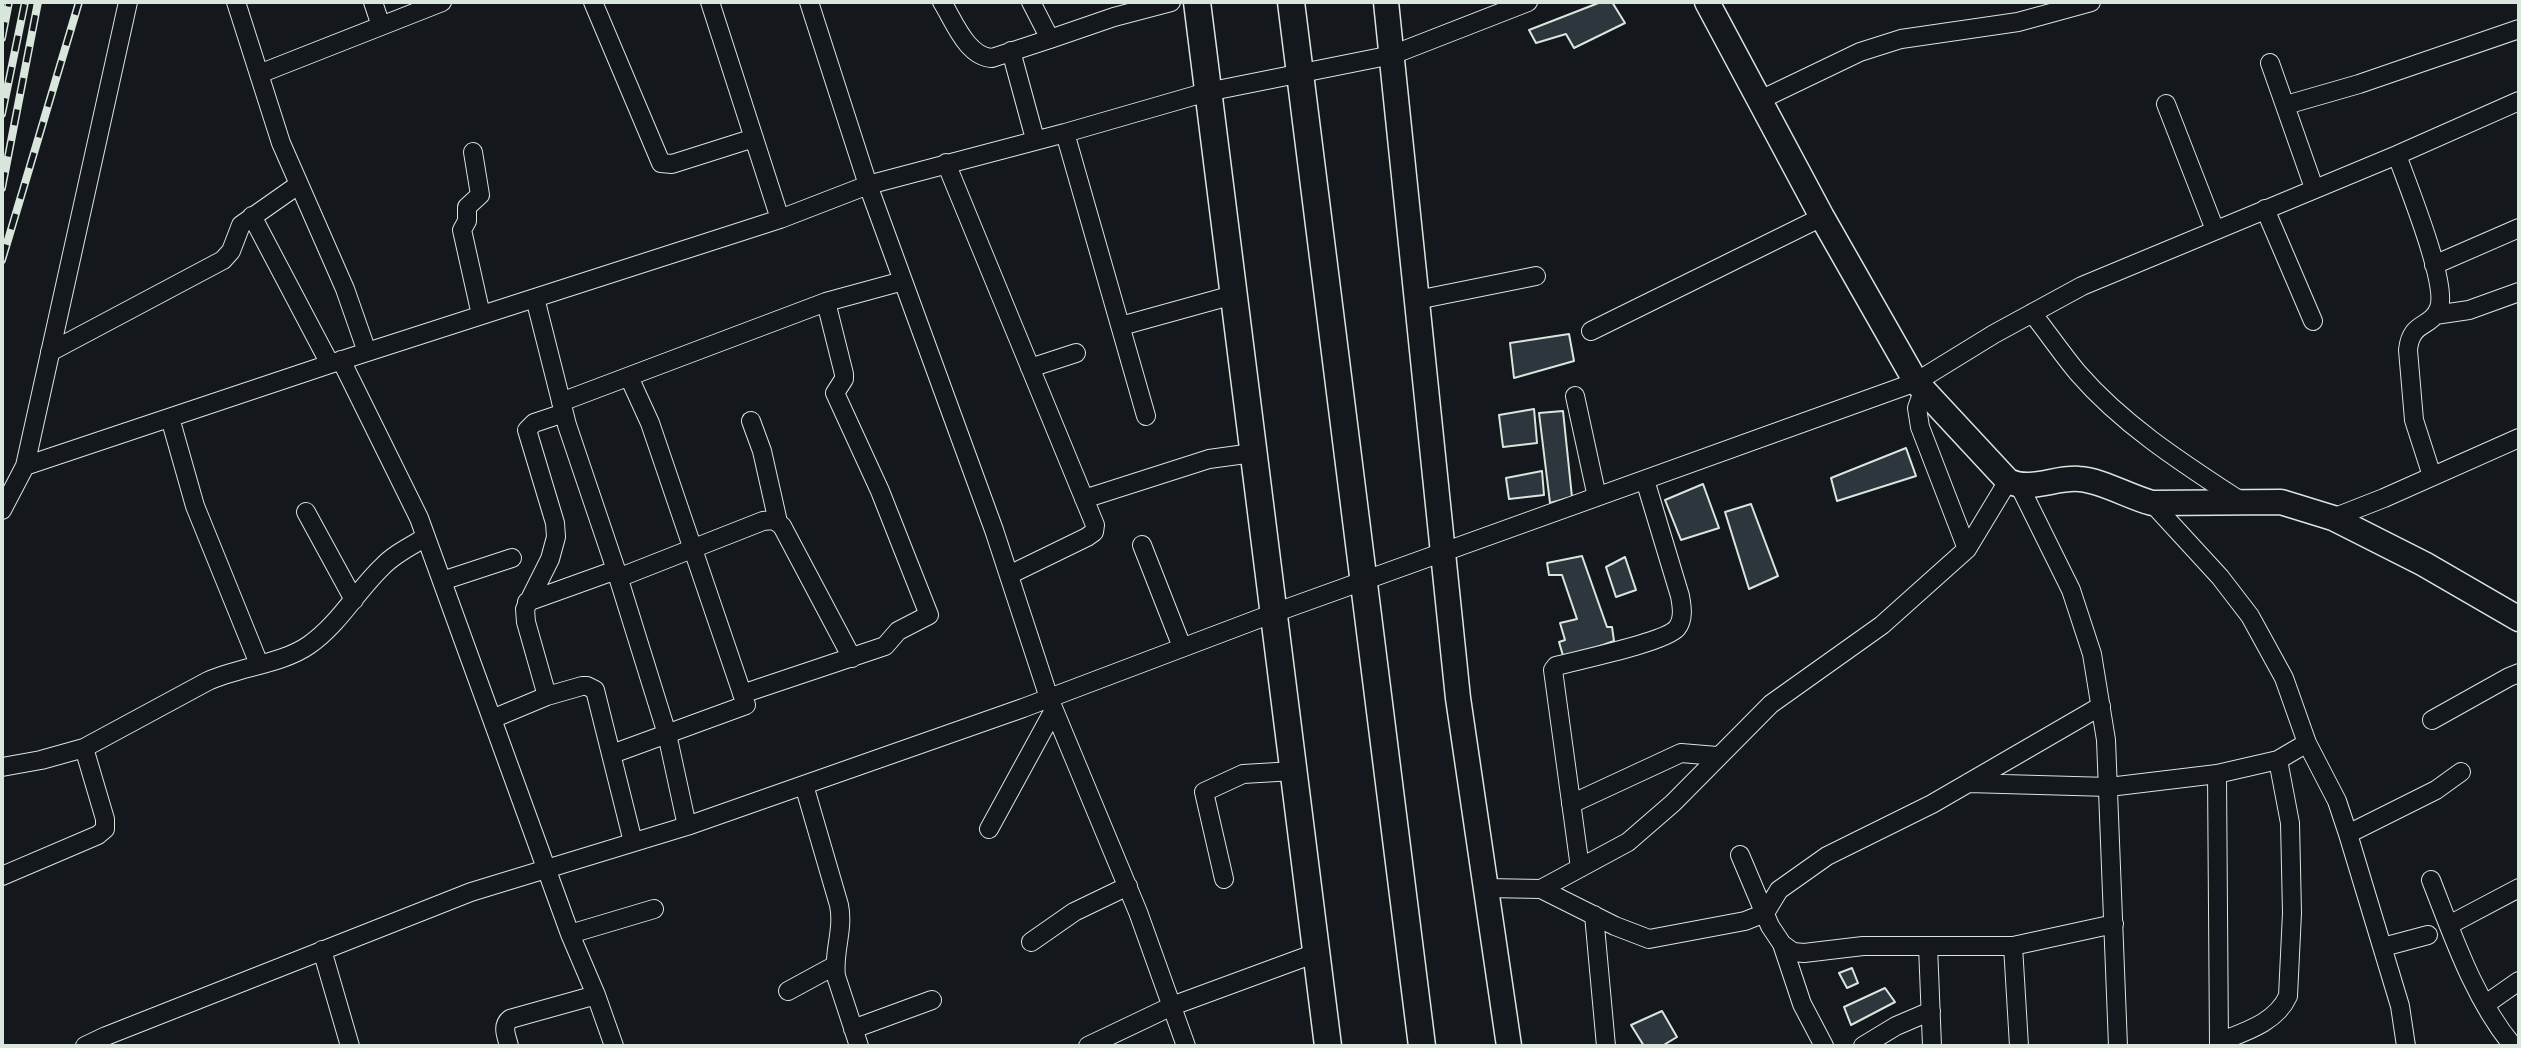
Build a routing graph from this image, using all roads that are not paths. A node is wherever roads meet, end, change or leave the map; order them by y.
1 (128, 2) edge
2 (236, 2) edge
3 (373, 2) edge
4 (442, 2) edge
5 (593, 2) edge
6 (710, 2) edge
7 (808, 2) edge
8 (942, 2) edge
9 (1031, 2) edge
10 (1171, 2) edge
11 (1197, 2) edge
12 (1290, 2) edge
13 (1386, 2) edge
14 (1528, 2) edge
15 (1707, 2) edge
16 (2091, 2) edge
17 (381, 26) junction
18 (2519, 29) edge
19 (1050, 38) junction
20 (1011, 51) junction
21 (1392, 55) junction
22 (2270, 63) dead end
23 (259, 74) junction
24 (1300, 74) junction
25 (1208, 92) junction
26 (1760, 100) junction
27 (2519, 101) edge
28 (2166, 104) dead end
29 (2286, 105) junction
30 (1065, 133) junction
31 (754, 138) junction
32 (1035, 139) junction
33 (473, 152) dead end
34 (2397, 155) junction
35 (946, 163) junction
36 (868, 184) junction
37 (298, 185) junction
38 (2314, 188) junction
39 (2265, 209) junction
40 (252, 215) junction
41 (1822, 217) junction
42 (780, 219) junction
43 (2519, 229) edge
44 (2215, 230) junction
45 (2434, 265) junction
46 (1536, 276) dead end
47 (902, 281) junction
48 (2519, 292) edge
49 (1233, 295) junction
50 (535, 298) junction
51 (1418, 300) junction
52 (826, 302) junction
53 (2032, 313) junction
54 (481, 315) junction
55 (2435, 315) junction
56 (2313, 321) dead end
57 (1121, 327) junction
58 (1591, 331) dead end
59 (50, 352) junction
60 (367, 352) junction
61 (1076, 353) dead end
62 (336, 362) junction
63 (1030, 368) junction
64 (629, 377) junction
65 (1919, 387) junction
66 (1575, 396) dead end
67 (562, 407) junction
68 (1146, 416) dead end
69 (170, 418) junction
70 (751, 421) dead end
71 (2519, 438) edge
72 (1253, 453) junction
73 (25, 466) junction
74 (2432, 476) junction
75 (1645, 480) junction
76 (2014, 484) junction
77 (1597, 497) junction
78 (1084, 499) junction
79 (2242, 502) junction
80 (2152, 503) junction
81 (2, 510) edge
82 (306, 512) dead end
83 (2333, 518) junction
84 (778, 522) junction
85 (426, 537) junction
86 (1142, 545) dead end
87 (693, 549) junction
88 (1967, 549) junction
89 (1443, 553) junction
90 (512, 558) dead end
91 (617, 574) junction
92 (1009, 575) junction
93 (442, 581) junction
94 (1364, 582) junction
95 (354, 600) junction
96 (527, 601) junction
97 (1274, 613) junction
98 (2519, 619) edge
99 (1182, 647) junction
100 (852, 658) junction
101 (259, 664) junction
102 (2519, 673) edge
103 (742, 694) junction
104 (547, 696) junction
105 (1051, 704) junction
106 (2101, 706) junction
107 (492, 719) junction
108 (2432, 720) dead end
109 (667, 734) junction
110 (2307, 743) junction
111 (84, 748) junction
112 (612, 754) junction
113 (1717, 756) junction
114 (2278, 760) junction
115 (2, 767) edge
116 (1294, 771) junction
117 (2460, 772) dead end
118 (2217, 774) junction
119 (1968, 783) junction
120 (804, 785) junction
121 (2109, 788) junction
122 (1571, 804) junction
123 (687, 826) junction
124 (989, 830) dead end
125 (2348, 834) junction
126 (633, 842) junction
127 (1740, 855) dead end
128 (546, 867) junction
129 (1580, 868) junction
130 (2, 876) edge
131 (1224, 878) dead end
132 (2431, 880) dead end
133 (1128, 886) junction
134 (1486, 888) junction
135 (2519, 888) edge
136 (1541, 889) junction
137 (653, 909) dead end
138 (1765, 914) junction
139 (1594, 915) junction
140 (2114, 923) junction
141 (2449, 925) junction
142 (570, 934) junction
143 (2428, 935) dead end
144 (1031, 942) dead end
145 (1782, 944) junction
146 (1928, 946) junction
147 (2013, 946) junction
148 (2383, 947) junction
149 (323, 950) junction
150 (1316, 953) junction
151 (834, 966) junction
152 (2519, 981) edge
153 (788, 991) dead end
154 (597, 995) junction
155 (932, 1000) dead end
156 (2486, 1004) junction
157 (1172, 1006) junction
158 (1931, 1012) junction
159 (856, 1038) edge
160 (2219, 1044) edge
161 (2403, 1045) edge
162 (85, 1046) edge
163 (351, 1046) edge
164 (509, 1046) edge
165 (614, 1046) edge
166 (1088, 1046) edge
167 (1186, 1046) edge
168 (1328, 1046) edge
169 (1422, 1046) edge
170 (1509, 1046) edge
171 (1606, 1046) edge
172 (1824, 1046) edge
173 (1863, 1046) edge
174 (1932, 1046) edge
175 (2019, 1046) edge
176 (2118, 1046) edge
177 (2513, 1046) edge

1 - 59 street
2 - 23 street
3 - 17 street
4 - 17 street
5 - 31 street
6 - 31 street
7 - 36 street
8 - 20 street
9 - 19 street
10 - 19 street
11 - 25 main road
12 - 24 main road
13 - 21 street
14 - 21 street
15 - 26 street
16 - 26 street
17 - 23 street
18 - 29 street
19 - 20 street
20 - 32 street
21 - 24 street
21 - 51 street
22 - 29 street
23 - 37 street
24 - 25 street
24 - 94 main road
25 - 30 street
25 - 49 main road
26 - 41 street
27 - 34 street
28 - 44 street
29 - 38 street
30 - 32 street
30 - 57 street
31 - 42 street
32 - 35 street
33 - 54 street
34 - 38 street
34 - 45 street
35 - 36 street
35 - 63 street
36 - 42 street
36 - 47 street
37 - 40 street
37 - 60 street
38 - 39 street
39 - 44 street
39 - 56 street
40 - 59 street
40 - 62 street
41 - 58 street
41 - 65 street
42 - 50 street
43 - 45 street
44 - 53 street
45 - 55 street
46 - 51 street
47 - 52 street
47 - 92 street
48 - 55 street
49 - 57 street
49 - 72 main road
50 - 54 street
50 - 67 street
51 - 89 street
52 - 64 street
52 - 100 street
53 - 65 street
53 - 79 street
54 - 60 street
55 - 74 street
57 - 68 street
59 - 73 street
60 - 62 street
61 - 63 street
62 - 69 street
62 - 85 street
63 - 78 street
64 - 67 street
64 - 87 street
65 - 75 street
65 - 76 street
65 - 88 street
66 - 77 street
67 - 91 street
67 - 96 street
69 - 73 street
69 - 101 street
70 - 84 street
71 - 74 street
72 - 78 street
72 - 97 main road
73 - 81 street
74 - 83 street
75 - 77 street
75 - 122 street
76 - 80 street
76 - 88 street
76 - 106 street
77 - 89 street
78 - 92 street
79 - 80 street
79 - 83 street
80 - 110 street
82 - 95 street
83 - 98 street
84 - 87 street
84 - 100 street
85 - 93 street
85 - 95 street
86 - 99 street
87 - 91 street
87 - 103 street
88 - 113 street
89 - 94 street
89 - 134 street
90 - 93 street
91 - 96 street
91 - 109 street
92 - 105 street
93 - 107 street
94 - 97 street
94 - 169 main road
95 - 101 street
96 - 104 street
97 - 99 street
97 - 116 main road
99 - 105 street
100 - 103 street
101 - 111 street
102 - 108 street
103 - 109 street
104 - 107 street
104 - 112 street
105 - 120 street
105 - 124 street
105 - 133 street
106 - 119 street
106 - 121 street
107 - 128 street
109 - 112 street
109 - 123 street
110 - 114 street
110 - 125 street
111 - 115 street
111 - 130 street
112 - 126 street
113 - 122 street
113 - 129 street
114 - 118 street
114 - 160 street
116 - 131 street
116 - 150 main road
117 - 125 street
118 - 121 street
118 - 160 street
119 - 121 street
119 - 138 street
120 - 123 street
120 - 151 street
121 - 140 street
122 - 129 street
123 - 126 street
125 - 148 street
126 - 128 street
127 - 138 street
128 - 142 street
128 - 149 street
129 - 136 street
132 - 141 street
133 - 144 street
133 - 157 street
134 - 136 street
134 - 170 street
135 - 141 street
136 - 139 street
137 - 142 street
138 - 139 street
138 - 145 street
139 - 171 street
140 - 147 street
140 - 176 street
141 - 156 street
142 - 154 street
143 - 148 street
145 - 146 street
145 - 172 street
146 - 147 street
146 - 158 street
147 - 175 street
148 - 161 street
149 - 162 street
149 - 163 street
150 - 157 street
150 - 168 main road
151 - 153 street
151 - 159 street
152 - 156 street
154 - 164 street
154 - 165 street
155 - 159 street
156 - 177 street
157 - 166 street
157 - 167 street
158 - 173 street
158 - 174 street

